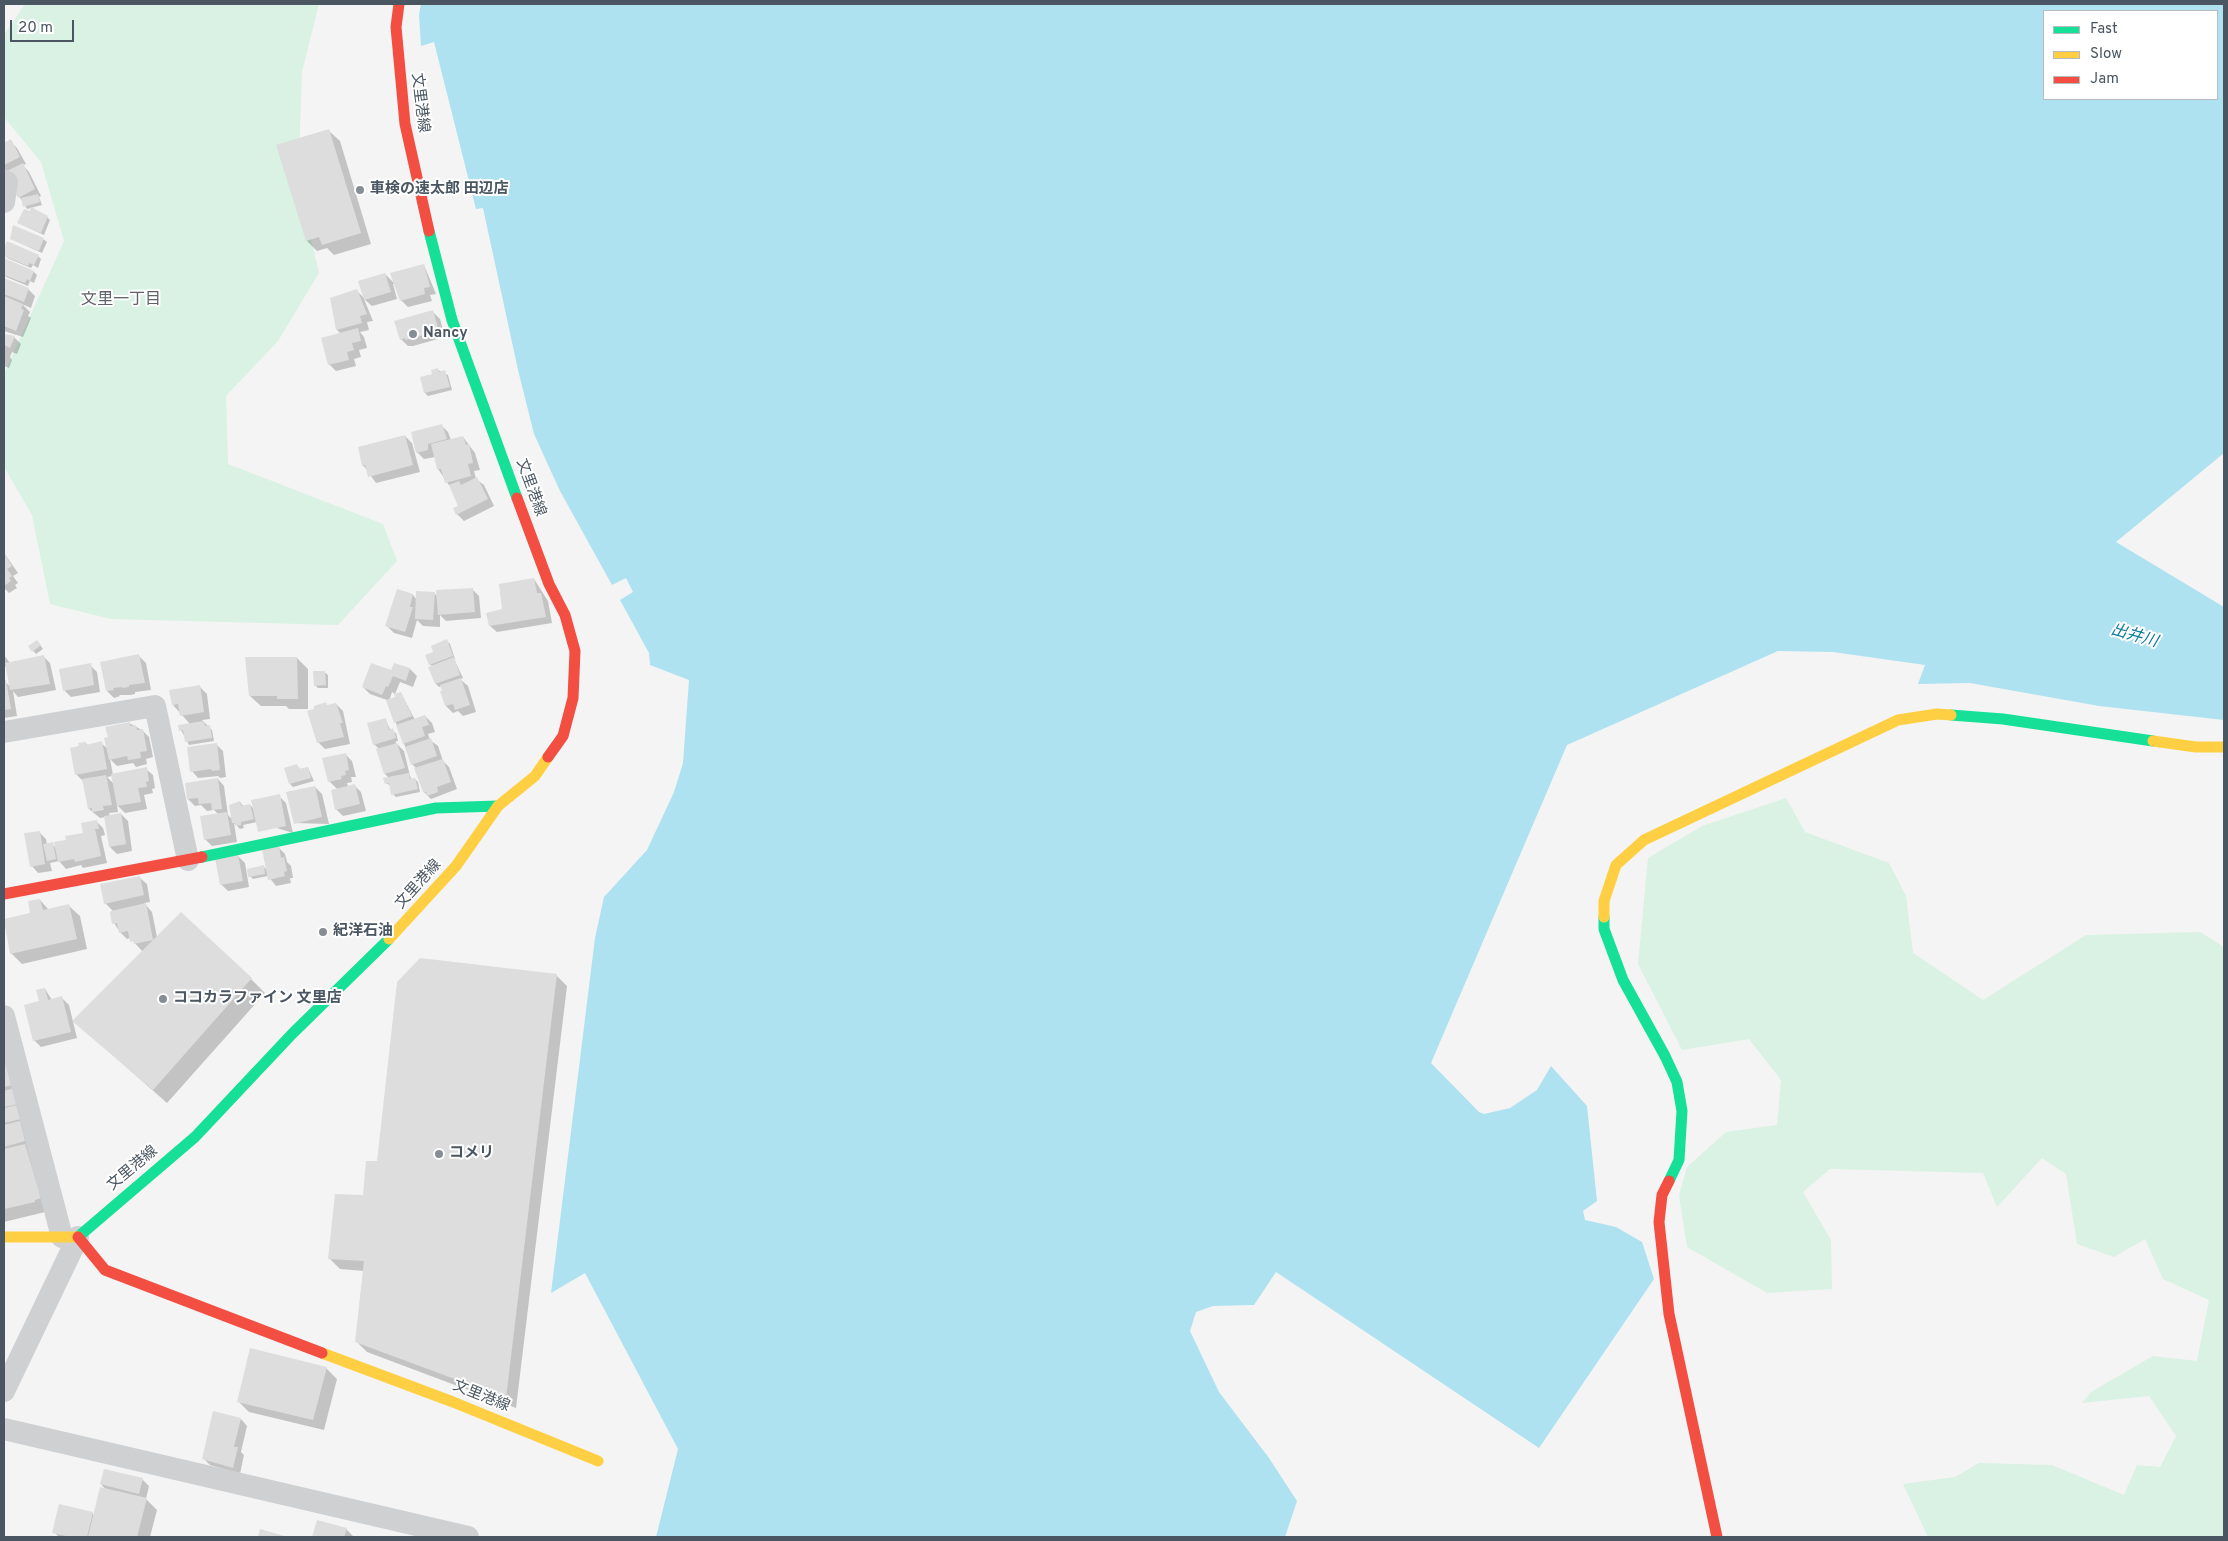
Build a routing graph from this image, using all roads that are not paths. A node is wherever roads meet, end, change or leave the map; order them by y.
1 (399, 4) edge
2 (4, 181) edge
3 (4, 202) edge
4 (4, 732) edge
5 (2224, 747) edge
6 (498, 806) junction
7 (188, 860) junction
8 (4, 894) edge
9 (4, 1016) edge
10 (4, 1237) edge
11 (70, 1237) junction
12 (4, 1391) edge
13 (4, 1429) edge
14 (598, 1461) dead end
15 (468, 1537) edge
16 (1718, 1537) edge

1 - 6 main road, 文里港線
2 - 3 street
4 - 7 street
5 - 16 main road
6 - 7 main road
6 - 11 main road, 文里港線
7 - 8 main road
9 - 11 street
10 - 11 main road
11 - 12 street
11 - 14 main road, 文里港線
13 - 15 street

